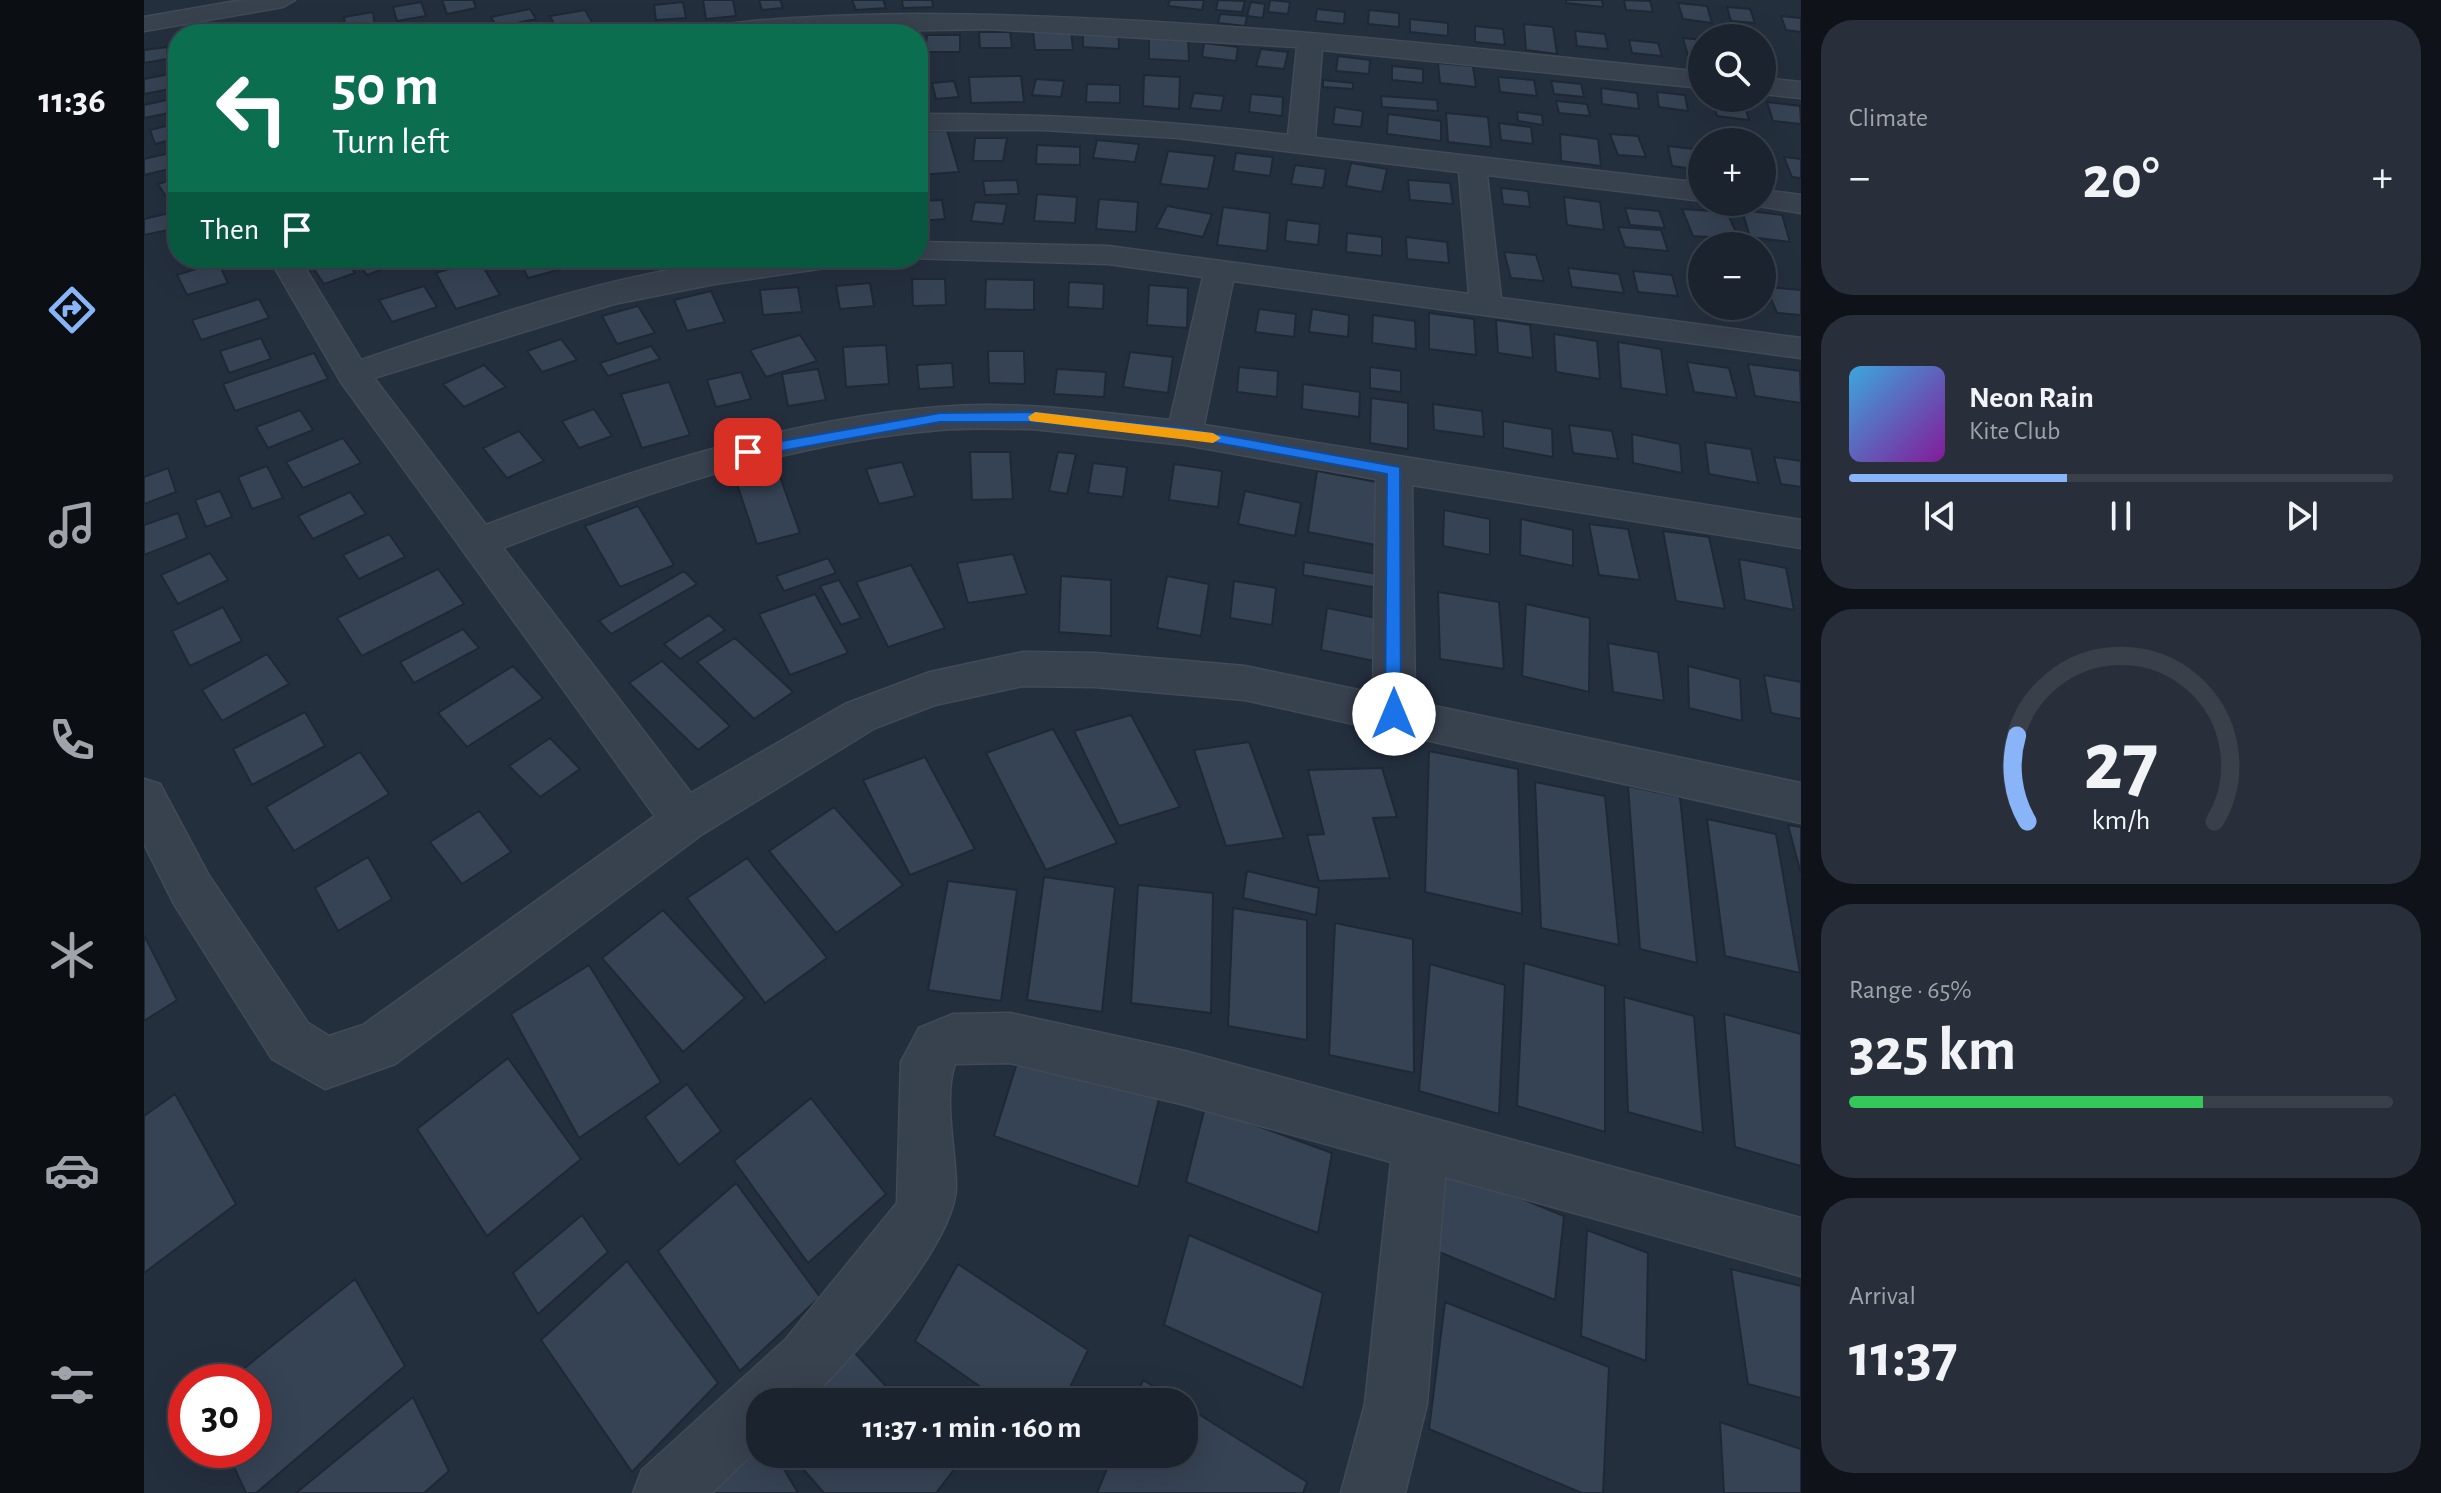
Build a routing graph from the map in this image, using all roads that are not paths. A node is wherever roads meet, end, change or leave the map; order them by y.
1 (283, 0) edge
2 (1094, 11) edge
3 (216, 23) edge
4 (144, 24) edge
5 (815, 24) edge
6 (1310, 41) junction
7 (1688, 79) edge
8 (1776, 87) edge
9 (1801, 90) edge
10 (928, 122) edge
11 (1301, 143) junction
12 (1472, 164) junction
13 (1688, 190) edge
14 (1776, 201) edge
15 (1801, 204) edge
16 (928, 251) edge
17 (290, 268) edge
18 (747, 268) edge
19 (1220, 268) junction
20 (1486, 303) junction
21 (1801, 348) edge
22 (353, 374) junction
23 (1185, 433) junction
24 (1394, 470) junction
25 (1801, 534) edge
26 (477, 543) junction
27 (1394, 714) junction
28 (144, 798) edge
29 (1801, 803) edge
30 (685, 821) junction
31 (1420, 1142) junction
32 (1801, 1247) edge
33 (777, 1388) edge
34 (746, 1417) edge
35 (665, 1493) edge
36 (1373, 1493) edge

1 - 3 street
2 - 5 street
2 - 6 street
3 - 4 street
6 - 7 street
6 - 11 street
8 - 9 street
10 - 11 street
11 - 12 street
12 - 13 street
12 - 20 street
14 - 15 street
16 - 19 street
17 - 22 street
18 - 22 street
19 - 20 street
19 - 23 street
20 - 21 street
22 - 26 street
23 - 24 street
23 - 26 street
24 - 25 street
24 - 27 street
26 - 30 street
27 - 29 street
27 - 30 street
28 - 30 street
31 - 32 street
31 - 33 street
31 - 36 street
34 - 35 street

